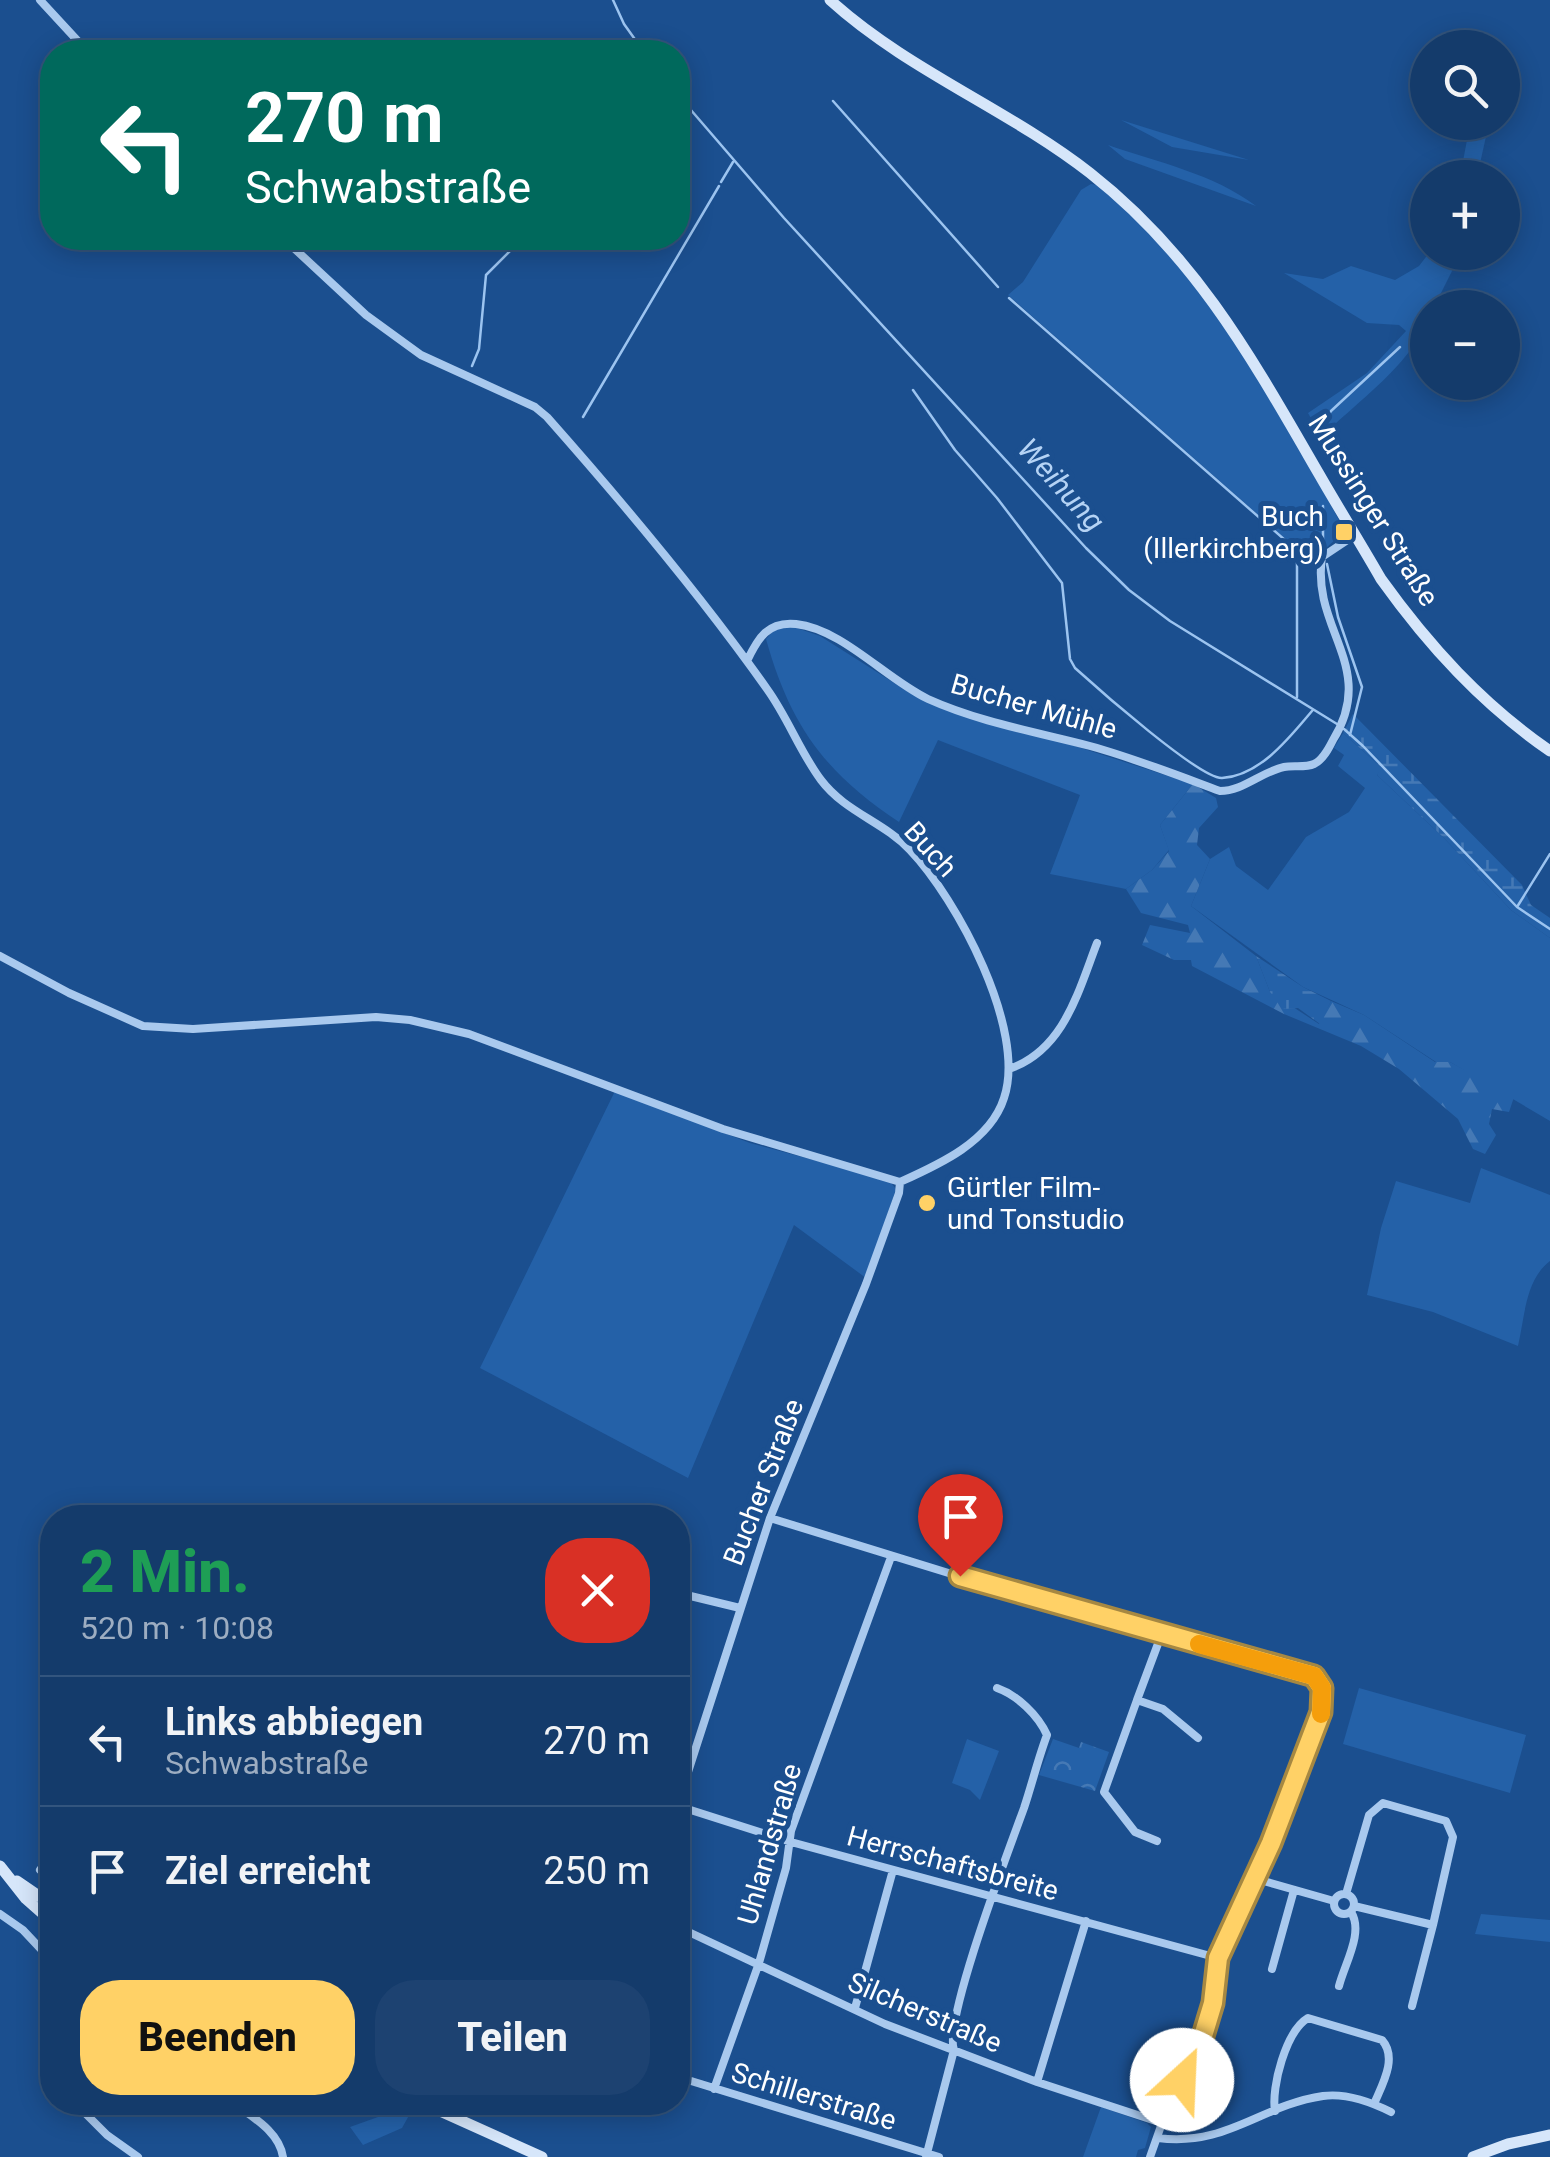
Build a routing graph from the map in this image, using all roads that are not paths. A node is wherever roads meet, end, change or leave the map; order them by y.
1 (40, 0) edge
2 (830, 0) edge
3 (77, 40) edge
4 (297, 250) edge
5 (1355, 534) junction
6 (746, 661) junction
7 (1550, 750) edge
8 (1097, 943) dead end
9 (0, 956) edge
10 (1009, 1069) junction
11 (900, 1182) junction
12 (770, 1518) junction
13 (890, 1557) junction
14 (690, 1595) edge
15 (740, 1608) junction
16 (1162, 1634) junction
17 (997, 1688) dead end
18 (1137, 1700) junction
19 (1198, 1738) dead end
20 (690, 1766) edge
21 (690, 1808) edge
22 (1156, 1841) dead end
23 (792, 1842) junction
24 (892, 1870) junction
25 (3, 1876) edge
26 (1253, 1878) junction
27 (1294, 1890) junction
28 (1346, 1894) junction
29 (991, 1896) junction
30 (40, 1898) edge
31 (1334, 1900) junction
32 (1353, 1909) junction
33 (40, 1911) edge
34 (0, 1914) edge
35 (1086, 1922) junction
36 (1432, 1925) junction
37 (690, 1931) edge
38 (40, 1948) edge
39 (1218, 1958) junction
40 (759, 1963) junction
41 (1272, 1970) dead end
42 (1339, 1986) dead end
43 (1412, 2006) dead end
44 (855, 2008) junction
45 (954, 2050) junction
46 (690, 2080) edge
47 (1037, 2082) junction
48 (714, 2089) junction
49 (1374, 2104) junction
50 (1276, 2111) junction
51 (1391, 2112) dead end
52 (87, 2115) edge
53 (249, 2115) edge
54 (449, 2115) edge
55 (1162, 2122) junction
56 (1550, 2135) edge
57 (1158, 2138) junction
58 (927, 2155) edge
59 (138, 2157) edge
60 (282, 2157) edge
61 (542, 2157) edge
62 (939, 2157) edge
63 (1150, 2157) edge
64 (1473, 2157) edge

1 - 3 street
2 - 5 street, Mussinger Straße
4 - 6 street
5 - 6 street, Bucher Mühle
5 - 7 street, Mussinger Straße
6 - 10 street, Buch
8 - 10 street
9 - 11 street
10 - 11 street
11 - 12 street, Bucher Straße
12 - 13 street
12 - 15 street, Bucher Straße
13 - 16 street
13 - 23 street, Uhlandstraße
14 - 15 street
15 - 20 street, Bucher Straße
16 - 18 street
16 - 26 street
17 - 29 street
18 - 19 street
18 - 22 street
21 - 23 street, Herrschaftsbreite
23 - 24 street, Herrschaftsbreite
23 - 40 street, Uhlandstraße
24 - 29 street, Herrschaftsbreite
24 - 44 street
25 - 30 street
25 - 33 street
26 - 27 street
26 - 39 street
27 - 31 street
27 - 41 street
28 - 31 street
28 - 32 street
28 - 36 street
29 - 35 street, Herrschaftsbreite
29 - 45 street
31 - 32 street
32 - 36 street
32 - 42 street
34 - 38 street
35 - 39 street, Herrschaftsbreite
35 - 47 street
36 - 43 street
37 - 40 street, Silcherstraße
39 - 55 street
40 - 44 street, Silcherstraße
40 - 48 street, Uhlandstraße
44 - 45 street, Silcherstraße
45 - 47 street, Silcherstraße
45 - 58 street
46 - 48 street, Schillerstraße
47 - 55 street, Silcherstraße
48 - 58 street, Schillerstraße
49 - 50 street
49 - 50 street
49 - 51 street
50 - 57 street
52 - 59 street
53 - 60 street
54 - 61 street
55 - 57 street
56 - 64 street
57 - 63 street
58 - 62 street, Schillerstraße

